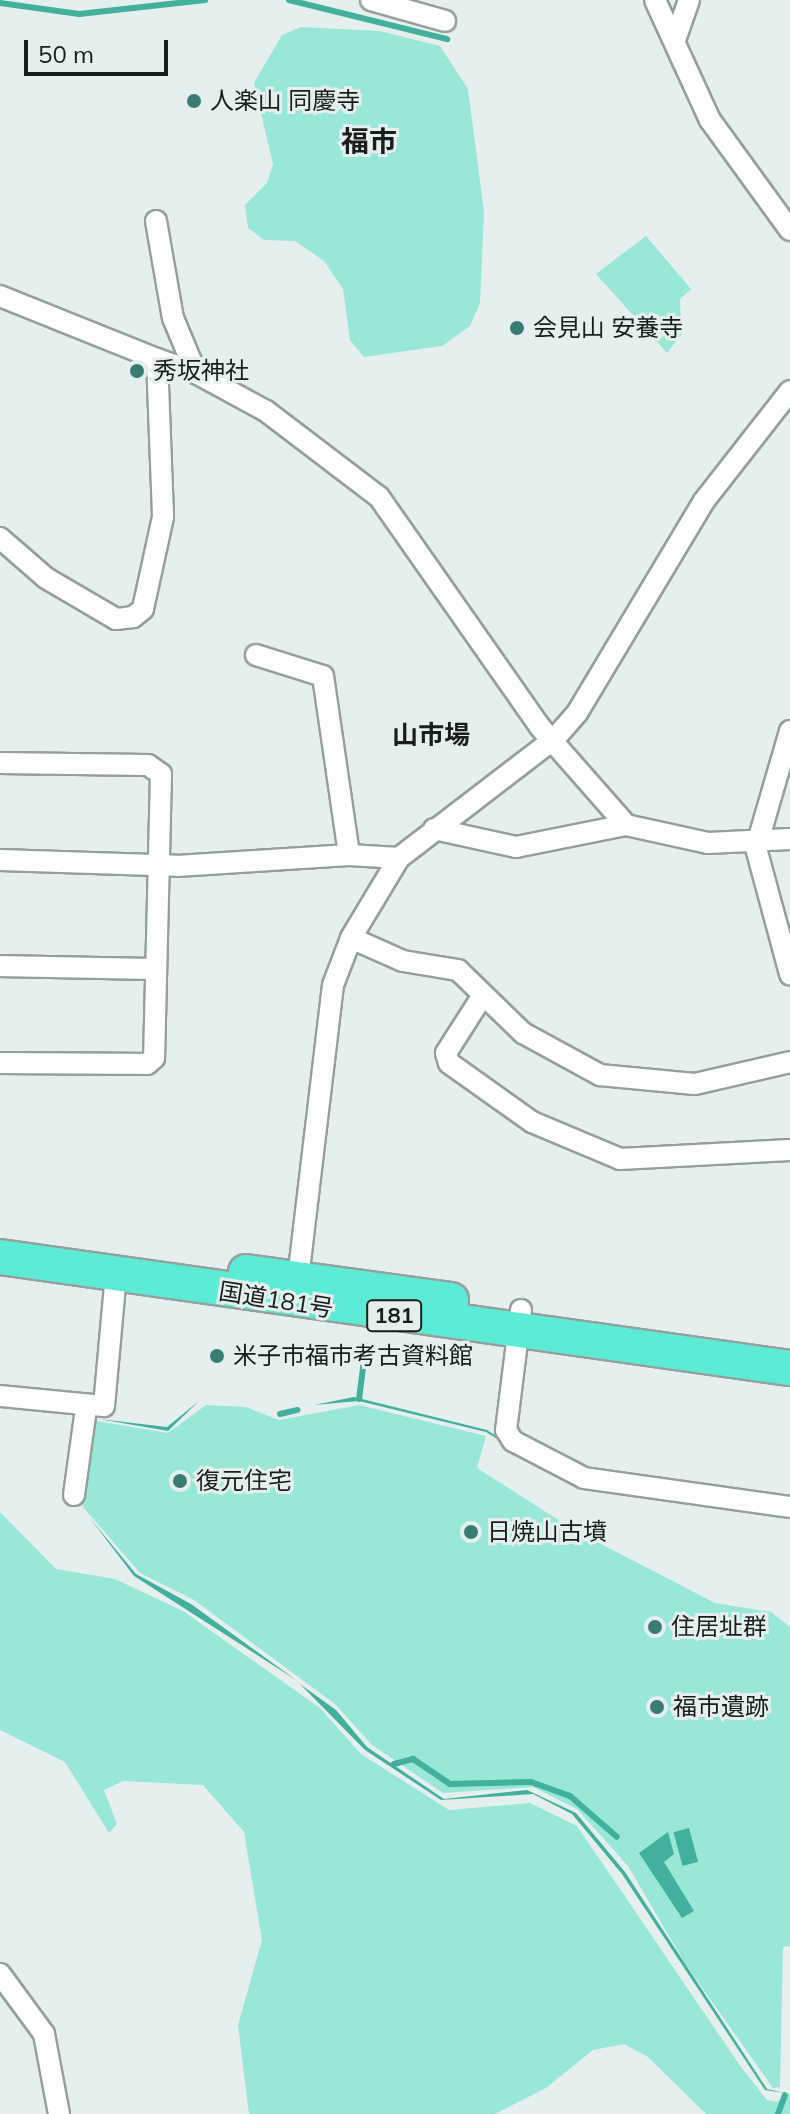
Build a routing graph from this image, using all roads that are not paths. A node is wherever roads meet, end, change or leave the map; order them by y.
1 (371, 0) edge
2 (655, 0) edge
3 (689, 0) edge
4 (445, 21) dead end
5 (675, 40) junction
6 (156, 221) dead end
7 (790, 230) edge
8 (0, 296) edge
9 (157, 359) junction
10 (196, 373) junction
11 (790, 391) edge
12 (0, 538) edge
13 (256, 655) dead end
14 (790, 731) edge
15 (554, 739) junction
16 (0, 763) edge
17 (626, 825) junction
18 (434, 829) junction
19 (761, 835) junction
20 (790, 839) edge
21 (349, 855) junction
22 (399, 858) junction
23 (0, 860) edge
24 (159, 863) junction
25 (351, 938) junction
26 (0, 966) edge
27 (155, 969) junction
28 (790, 974) edge
29 (483, 995) junction
30 (790, 1062) edge
31 (0, 1063) edge
32 (790, 1150) edge
33 (0, 1238) edge
34 (0, 1257) edge
35 (116, 1275) junction
36 (297, 1291) junction
37 (519, 1320) junction
38 (790, 1349) edge
39 (790, 1368) edge
40 (0, 1396) edge
41 (86, 1409) junction
42 (74, 1495) dead end
43 (790, 1507) edge
44 (0, 1974) edge
45 (59, 2114) edge

1 - 4 street
2 - 5 street
3 - 5 street
5 - 7 street
6 - 10 street
8 - 9 street
9 - 10 street
9 - 12 street
10 - 15 street
11 - 15 street
13 - 21 street
14 - 19 street
15 - 17 street
15 - 18 street
16 - 24 street
17 - 18 street
17 - 19 street
18 - 22 street
19 - 20 street
19 - 28 street
21 - 22 street
21 - 24 street
22 - 25 street
23 - 24 street
24 - 27 street
25 - 29 street
25 - 36 street
26 - 27 street
27 - 31 street
29 - 30 street
29 - 32 street
33 - 36 highway, 国道181号 / 181
34 - 35 highway, 国道181号 / 181
35 - 36 highway, 国道181号 / 181
35 - 41 street
36 - 37 highway, 国道181号 / 181
37 - 38 highway, 国道181号 / 181
37 - 39 highway, 国道181号 / 181
37 - 43 street
40 - 41 street
41 - 42 street
44 - 45 street

